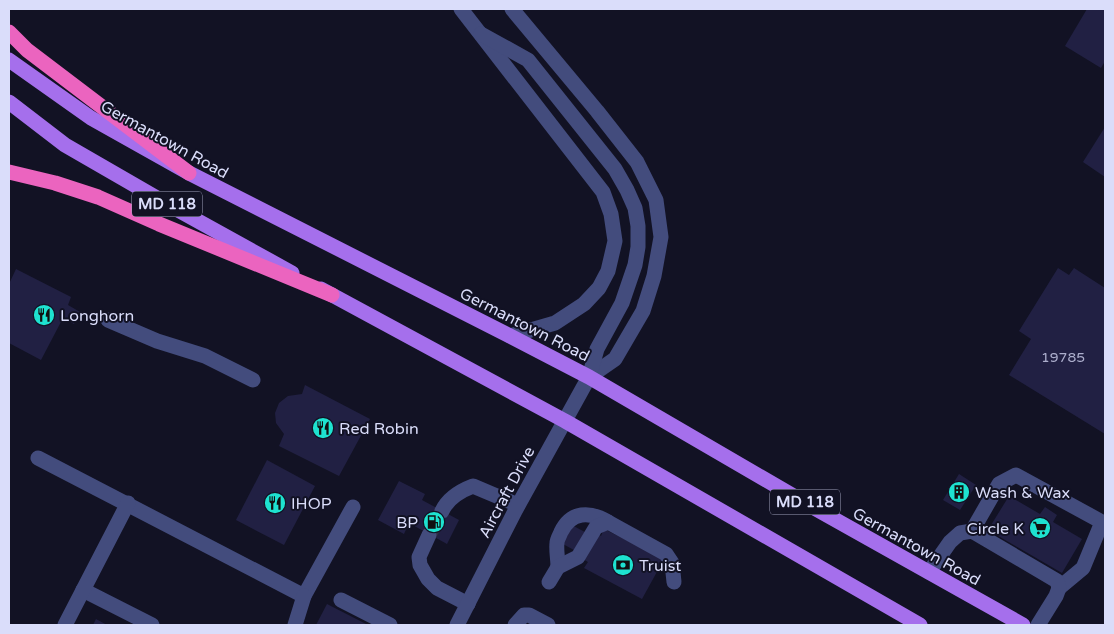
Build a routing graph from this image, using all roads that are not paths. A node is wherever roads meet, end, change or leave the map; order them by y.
1 (461, 9) edge
2 (512, 9) edge
3 (9, 32) edge
4 (481, 34) junction
5 (9, 60) edge
6 (9, 102) edge
7 (9, 172) edge
8 (189, 174) junction
9 (332, 295) junction
10 (108, 320) dead end
11 (510, 336) junction
12 (589, 377) junction
13 (253, 380) dead end
14 (565, 421) junction
15 (38, 458) dead end
16 (128, 503) junction
17 (518, 506) junction
18 (353, 507) dead end
19 (442, 511) tunnel mouth
20 (608, 522) junction
21 (972, 531) junction
22 (429, 535) tunnel mouth
23 (558, 567) junction
24 (929, 572) junction
25 (549, 582) dead end
26 (674, 582) dead end
27 (1059, 588) junction
28 (83, 590) junction
29 (304, 596) junction
30 (341, 600) dead end
31 (468, 604) junction
32 (65, 625) edge
33 (152, 625) edge
34 (295, 625) edge
35 (390, 625) edge
36 (457, 625) edge
37 (514, 625) edge
38 (548, 625) edge
39 (920, 625) edge
40 (1023, 625) edge
41 (1038, 625) edge

1 - 4 street
2 - 12 street
3 - 8 highway
4 - 11 street
4 - 12 street, Aircraft Drive
5 - 8 main road, Germantown Road / MD 118
6 - 9 main road, MD 118
7 - 9 highway
8 - 11 main road, Germantown Road / MD 118
9 - 14 main road, MD 118
10 - 13 street
11 - 12 main road, Germantown Road / MD 118
12 - 14 street, Aircraft Drive
12 - 24 main road, Germantown Road / MD 118
14 - 17 street, Aircraft Drive
14 - 39 main road, MD 118
15 - 16 street
16 - 28 street
16 - 29 street
17 - 19 street
17 - 31 street, Aircraft Drive
18 - 29 street
20 - 23 street
20 - 23 street
20 - 26 street
21 - 24 street
21 - 27 street
21 - 27 street
22 - 31 street
23 - 25 street
24 - 40 main road, Germantown Road / MD 118
27 - 41 street
28 - 32 street
28 - 33 street
29 - 34 street
30 - 35 street
31 - 36 street, Aircraft Drive
37 - 38 street

